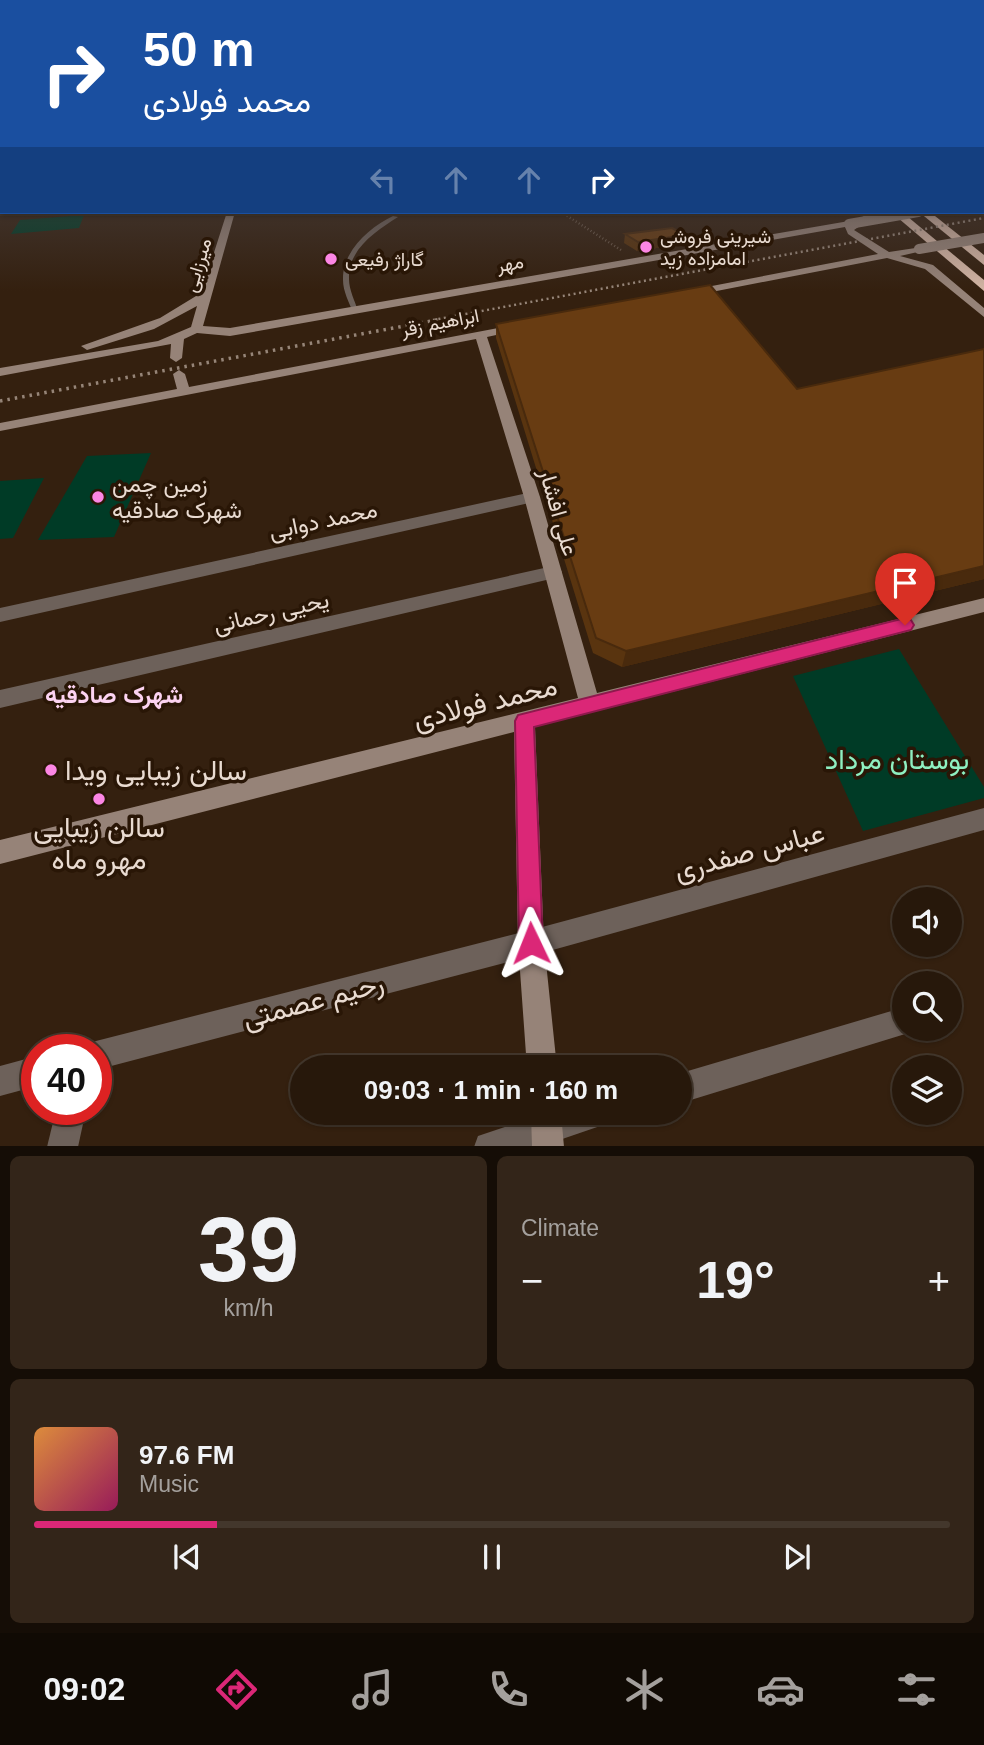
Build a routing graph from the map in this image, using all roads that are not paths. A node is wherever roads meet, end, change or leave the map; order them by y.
1 (230, 214) edge
2 (859, 214) edge
3 (871, 214) edge
4 (898, 214) edge
5 (911, 214) edge
6 (925, 214) edge
7 (395, 217) dead end
8 (832, 227) junction
9 (984, 239) edge
10 (887, 255) junction
11 (984, 261) edge
12 (984, 287) edge
13 (206, 295) junction
14 (683, 295) edge
15 (355, 311) junction
16 (984, 314) edge
17 (534, 324) edge
18 (196, 329) junction
19 (480, 334) junction
20 (178, 337) junction
21 (87, 346) junction
22 (176, 358) dead end
23 (0, 361) edge
24 (0, 372) edge
25 (180, 374) dead end
26 (184, 391) junction
27 (0, 427) edge
28 (532, 497) junction
29 (553, 572) junction
30 (984, 605) edge
31 (0, 615) edge
32 (0, 699) edge
33 (590, 704) junction
34 (524, 721) junction
35 (984, 819) edge
36 (0, 852) edge
37 (531, 943) junction
38 (892, 1025) edge
39 (112, 1052) edge
40 (541, 1055) edge
41 (21, 1075) edge
42 (0, 1081) edge
43 (692, 1084) edge
44 (67, 1125) edge
45 (547, 1129) edge
46 (62, 1146) edge
47 (489, 1146) edge

1 - 13 street, میرزایی
2 - 8 street
3 - 10 street
4 - 12 highway
5 - 8 street, مهر, bridge
6 - 11 highway
7 - 15 lane
8 - 15 street, مهر
9 - 10 street, bridge
10 - 14 street
10 - 16 street
13 - 18 street, میرزایی
13 - 21 street
15 - 18 street, مهر
17 - 19 street, ابراهیم زقر
18 - 20 street
19 - 26 street, ابراهیم زقر
19 - 28 street, علی افشار
20 - 21 street
20 - 22 street
20 - 24 street
21 - 23 street
25 - 26 street
26 - 27 street, ابراهیم زقر
28 - 29 street, علی افشار
28 - 31 street, محمد دوابی
29 - 32 street, یحیی رحمانی
29 - 33 street, علی افشار
30 - 33 street, محمد فولادی
33 - 34 street, محمد فولادی
34 - 36 street, محمد فولادی
34 - 37 street
35 - 37 street, عباس صفدری
37 - 39 street, رحیم عصمتی
37 - 40 street
38 - 43 street
41 - 42 street
44 - 46 street
45 - 47 street

